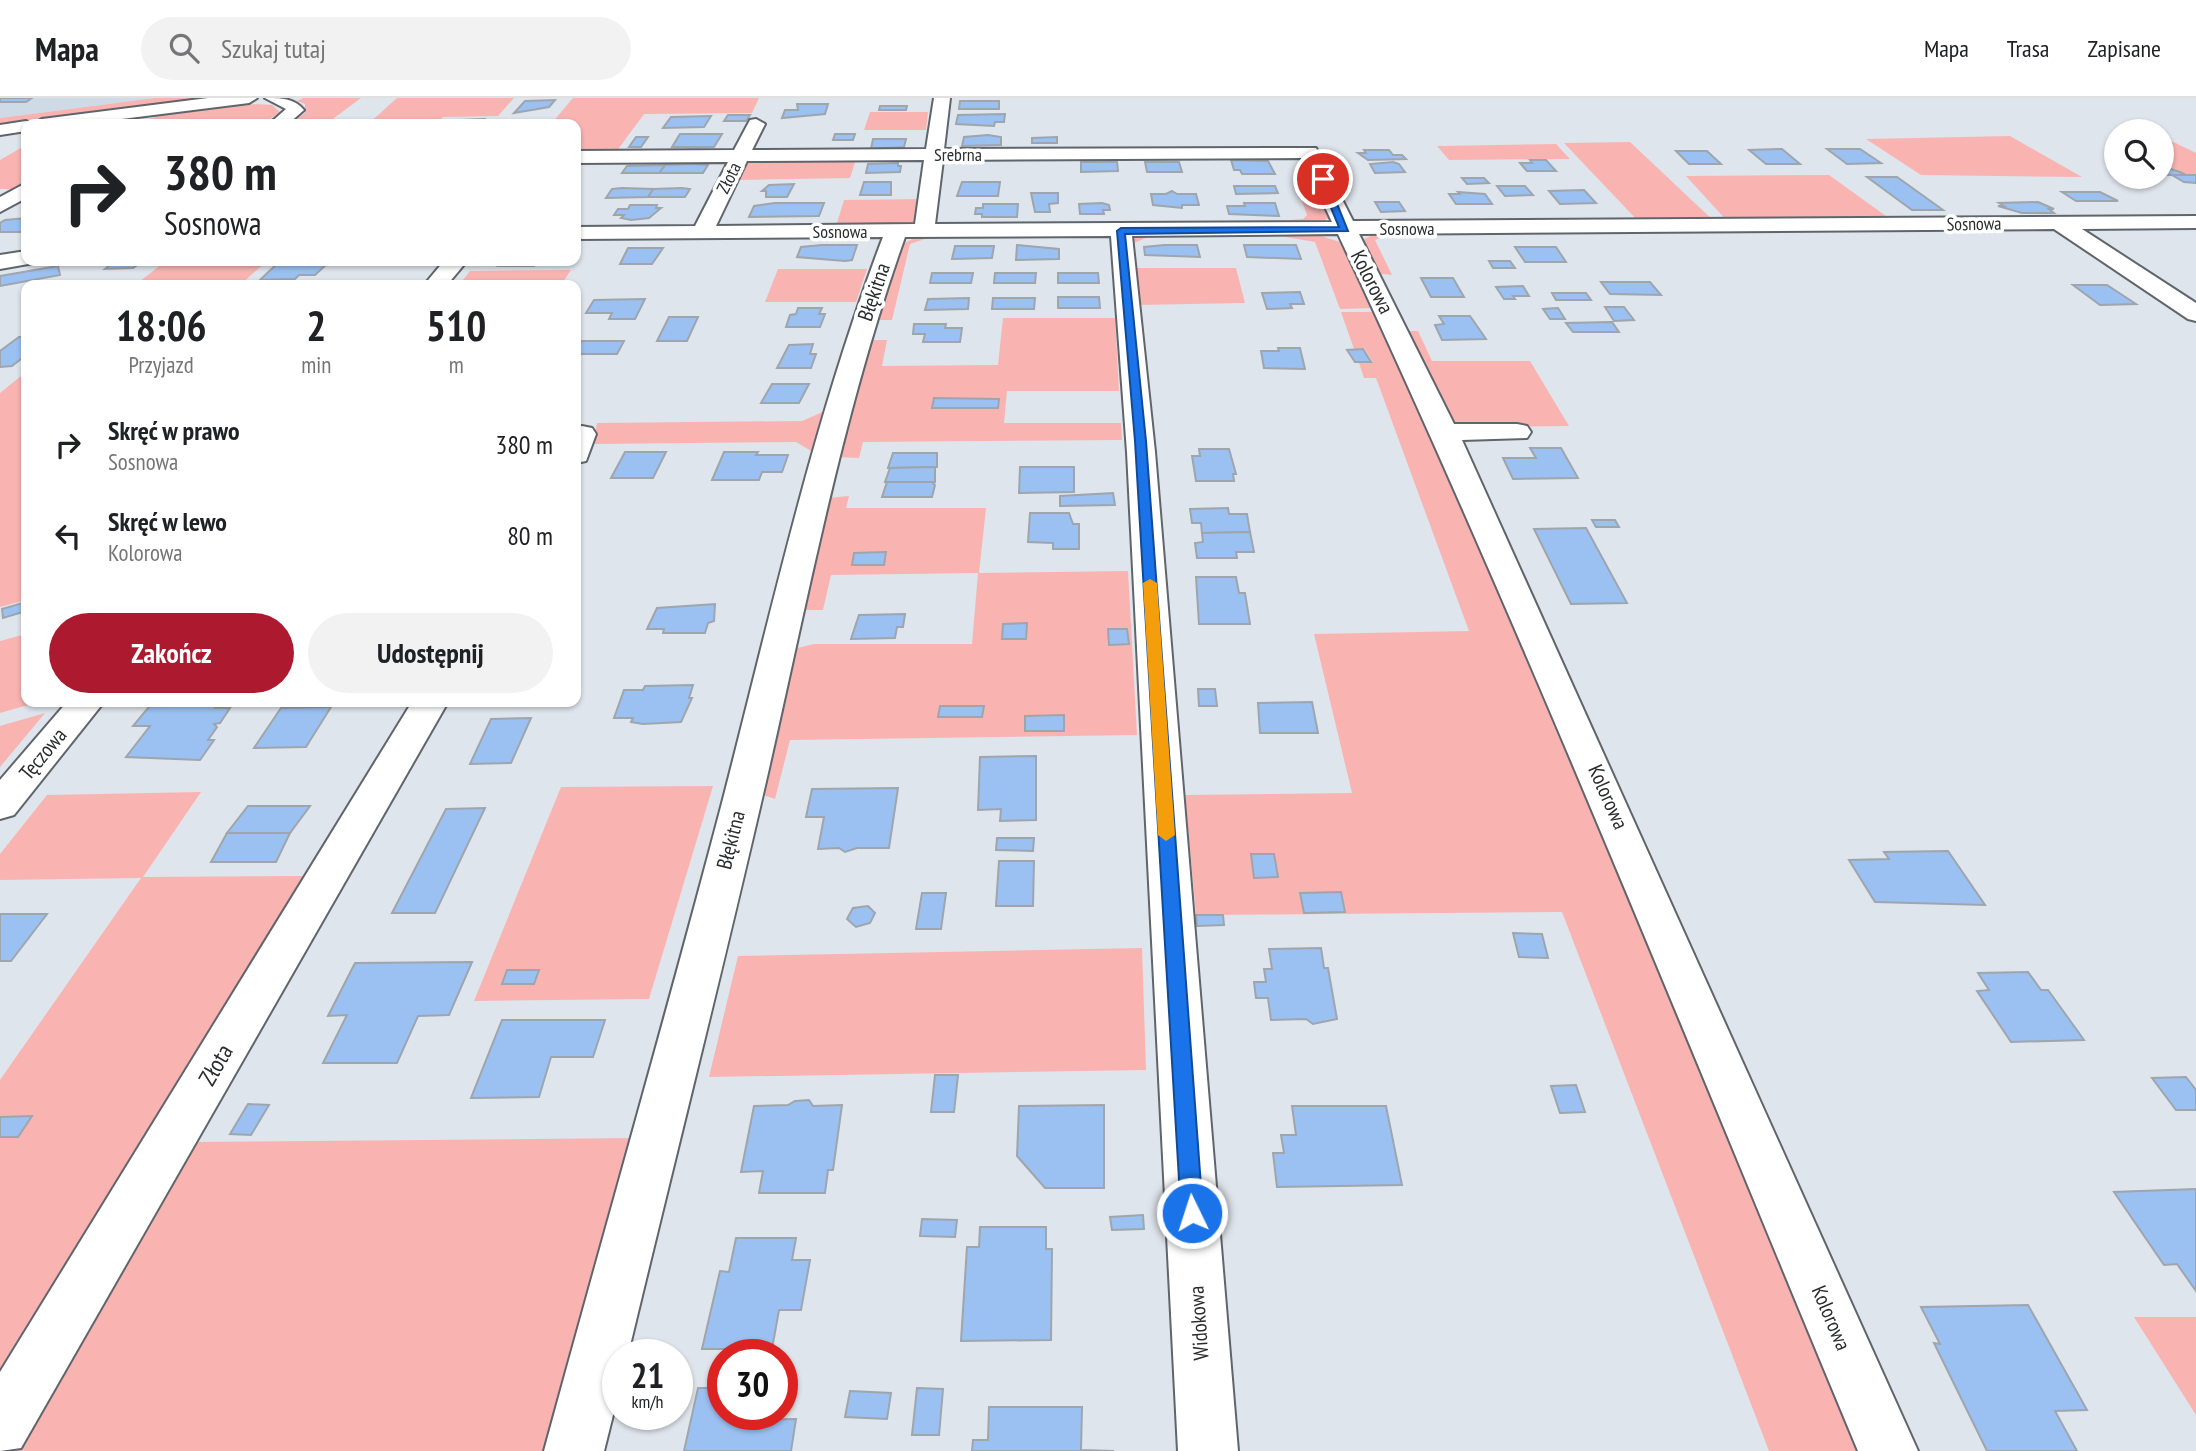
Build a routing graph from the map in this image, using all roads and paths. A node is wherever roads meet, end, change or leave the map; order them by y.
1 (248, 98) edge
2 (273, 98) edge
3 (942, 98) edge
4 (82, 119) edge
5 (284, 119) edge
6 (756, 124) dead end
7 (21, 127) edge
8 (0, 130) edge
9 (1309, 152) joint
10 (934, 155) junction
11 (739, 156) junction
12 (581, 157) edge
13 (21, 192) edge
14 (0, 205) edge
15 (2196, 222) edge
16 (2060, 224) junction
17 (1345, 230) junction
18 (1121, 231) junction
19 (910, 232) junction
20 (581, 233) edge
21 (702, 233) junction
22 (21, 259) edge
23 (0, 262) edge
24 (452, 266) edge
25 (439, 280) edge
26 (2196, 314) edge
27 (1445, 432) junction
28 (1517, 432) dead end
29 (82, 707) edge
30 (427, 707) edge
31 (0, 806) edge
32 (0, 1427) edge
33 (574, 1451) edge
34 (1208, 1451) edge
35 (1888, 1451) edge

1 - 4 street
2 - 5 street
3 - 10 street, Błękitna
6 - 11 street, Złota
7 - 8 street
9 - 10 street, Srebrna
9 - 17 street, Kolorowa
10 - 11 street, Srebrna
10 - 19 street, Błękitna
11 - 12 street, Srebrna
11 - 21 street, Złota
13 - 14 street
15 - 16 street, Sosnowa
16 - 17 street, Sosnowa
16 - 26 street
17 - 18 street, Sosnowa
17 - 27 street, Kolorowa
18 - 19 street, Sosnowa
18 - 34 street, Widokowa
19 - 21 street, Sosnowa
19 - 33 street, Błękitna
20 - 21 street, Sosnowa
22 - 23 street
24 - 25 street
27 - 28 street
27 - 35 street, Kolorowa
29 - 31 street, Tęczowa
30 - 32 street, Złota

